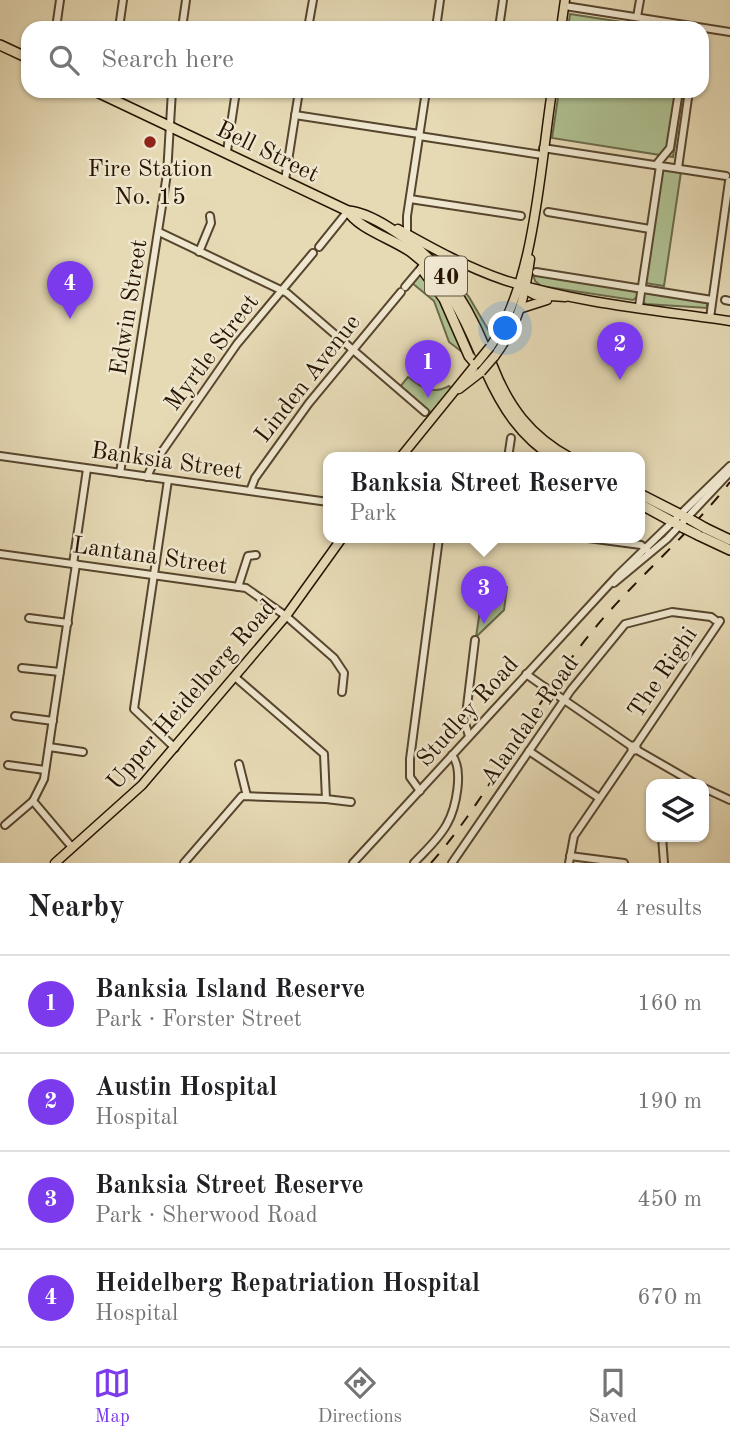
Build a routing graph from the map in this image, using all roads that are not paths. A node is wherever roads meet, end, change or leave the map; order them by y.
1 (60, 0) edge
2 (123, 0) edge
3 (187, 0) edge
4 (313, 0) edge
5 (440, 0) edge
6 (503, 0) edge
7 (640, 0) edge
8 (565, 3) edge
9 (637, 17) junction
10 (57, 21) edge
11 (120, 21) edge
12 (183, 21) edge
13 (310, 21) edge
14 (437, 21) edge
15 (500, 21) edge
16 (562, 21) edge
17 (662, 21) edge
18 (709, 29) edge
19 (730, 32) edge
20 (0, 45) edge
21 (21, 55) edge
22 (117, 98) edge
23 (172, 98) edge
24 (235, 98) edge
25 (298, 98) edge
26 (425, 98) edge
27 (551, 98) edge
28 (678, 98) edge
29 (688, 98) edge
30 (295, 116) junction
31 (170, 125) junction
32 (188, 134) junction
33 (419, 135) junction
34 (171, 145) junction
35 (543, 151) junction
36 (227, 152) junction
37 (658, 165) junction
38 (678, 169) junction
39 (729, 177) edge
40 (285, 180) junction
41 (410, 200) junction
42 (348, 211) junction
43 (548, 212) dead end
44 (210, 216) dead end
45 (521, 216) dead end
46 (406, 221) junction
47 (382, 223) junction
48 (396, 228) junction
49 (650, 229) junction
50 (159, 232) junction
51 (407, 234) junction
52 (390, 239) junction
53 (319, 247) dead end
54 (199, 252) junction
55 (313, 253) dead end
56 (421, 268) junction
57 (529, 271) junction
58 (505, 280) junction
59 (524, 287) junction
60 (538, 288) junction
61 (642, 288) junction
62 (281, 292) junction
63 (568, 297) junction
64 (557, 298) junction
65 (712, 300) junction
66 (639, 306) junction
67 (522, 308) junction
68 (710, 318) junction
69 (730, 321) edge
70 (351, 351) junction
71 (484, 361) junction
72 (425, 412) dead end
73 (511, 438) dead end
74 (405, 452) edge
75 (509, 452) edge
76 (546, 452) edge
77 (561, 452) edge
78 (0, 456) edge
79 (730, 466) edge
80 (87, 469) junction
81 (730, 472) edge
82 (121, 473) junction
83 (147, 477) junction
84 (168, 480) junction
85 (250, 491) junction
86 (645, 497) edge
87 (701, 498) junction
88 (323, 501) edge
89 (645, 507) edge
90 (660, 515) junction
91 (682, 521) junction
92 (702, 531) junction
93 (658, 535) junction
94 (730, 540) edge
95 (338, 543) edge
96 (438, 543) edge
97 (626, 543) edge
98 (730, 550) edge
99 (648, 551) junction
100 (0, 554) edge
101 (256, 555) dead end
102 (75, 564) junction
103 (154, 575) junction
104 (238, 586) junction
105 (286, 616) junction
106 (29, 618) dead end
107 (718, 621) junction
108 (68, 623) junction
109 (730, 623) edge
110 (475, 640) dead end
111 (22, 668) dead end
112 (60, 672) junction
113 (526, 674) junction
114 (235, 677) junction
115 (342, 692) dead end
116 (564, 700) junction
117 (15, 716) dead end
118 (53, 721) junction
119 (469, 736) junction
120 (49, 747) junction
121 (175, 748) junction
122 (634, 748) junction
123 (529, 751) junction
124 (83, 752) dead end
125 (452, 755) junction
126 (239, 764) dead end
127 (8, 765) dead end
128 (45, 770) junction
129 (680, 779) edge
130 (420, 791) junction
131 (709, 792) edge
132 (247, 796) junction
133 (326, 799) junction
134 (599, 799) junction
135 (730, 800) edge
136 (33, 801) junction
137 (351, 802) dead end
138 (5, 825) dead end
139 (662, 842) edge
140 (71, 846) junction
141 (570, 859) edge
142 (55, 863) edge
143 (184, 863) edge
144 (353, 863) edge
145 (414, 863) edge
146 (452, 863) edge
147 (624, 863) edge
148 (664, 863) edge

1 - 10 street
2 - 11 street
3 - 12 street
4 - 13 street
5 - 14 street
6 - 15 street
7 - 9 street
8 - 9 street
8 - 16 main road
9 - 17 street
18 - 19 street
20 - 21 highway
22 - 31 highway, Bell Street / 40
23 - 31 street, Edwin Street
24 - 36 street
25 - 30 street
26 - 33 street
27 - 35 main road
28 - 37 street
29 - 38 street
30 - 33 street
30 - 40 street
31 - 32 highway, Bell Street / 40
31 - 34 street, Edwin Street
32 - 34 street
32 - 36 highway, Bell Street / 40
33 - 35 street
33 - 41 street
34 - 50 street, Edwin Street
35 - 37 street
35 - 57 main road
36 - 40 highway, Bell Street / 40
37 - 38 street
37 - 49 street
38 - 39 street
39 - 65 street
40 - 42 highway, Bell Street / 40
41 - 45 street
41 - 46 street
42 - 47 highway, Bell Street / 40
42 - 52 highway, Bell Street / 40
42 - 53 street
43 - 49 street
44 - 54 street
46 - 48 street
46 - 51 street
47 - 48 main road, Bell Street
47 - 71 highway, 40
48 - 51 main road, Bell Street
49 - 61 street
50 - 54 street
50 - 82 street, Edwin Street
51 - 58 main road, Bell Street
52 - 56 highway
52 - 71 highway, 40
54 - 62 street
55 - 62 street, Myrtle Street
56 - 70 street, Linden Avenue
56 - 71 highway
57 - 58 main road
57 - 59 main road
57 - 60 main road
57 - 61 street
58 - 59 main road, Bell Street
59 - 60 main road
59 - 64 main road
59 - 67 main road
59 - 71 main road
60 - 63 main road
61 - 65 street
61 - 66 street
62 - 70 street
62 - 83 street, Myrtle Street
63 - 64 main road
63 - 66 main road
64 - 67 main road
65 - 68 street
66 - 68 main road
67 - 71 main road
68 - 69 main road
70 - 72 street
70 - 85 street, Linden Avenue
71 - 74 main road
71 - 76 highway, 40
71 - 77 highway, 40
73 - 75 street
78 - 80 street, Banksia Street
79 - 87 street, Studley Road
80 - 82 street, Banksia Street
80 - 102 street
81 - 87 street, Studley Road
82 - 83 street, Banksia Street
83 - 84 street, Banksia Street
84 - 85 street, Banksia Street
84 - 103 street
85 - 88 street, Banksia Street
86 - 91 highway
87 - 91 street, Studley Road
89 - 90 highway
90 - 91 highway
90 - 93 street
91 - 92 highway, bridge
91 - 93 street, Studley Road
91 - 99 street, Studley Road
92 - 94 highway
92 - 98 highway
93 - 99 street, Studley Road
95 - 105 main road, Upper Heidelberg Road
96 - 130 street
97 - 99 street
99 - 113 street, Studley Road
100 - 102 street, Lantana Street
101 - 104 street
102 - 103 street, Lantana Street
102 - 108 street
103 - 104 street, Lantana Street
103 - 121 street
104 - 105 street, Lantana Street
105 - 114 main road, Upper Heidelberg Road
105 - 115 street, Lantana Street
106 - 108 street
107 - 109 street, Alandale Road
107 - 116 street, Alandale Road
107 - 122 street, The Righi
108 - 112 street
110 - 119 street
111 - 112 street
112 - 118 street
113 - 116 street, bridge
113 - 119 street, Studley Road
114 - 121 main road, Upper Heidelberg Road
114 - 133 street
116 - 122 street
116 - 123 street, Alandale Road
117 - 118 street
118 - 120 street
119 - 125 street, Studley Road
120 - 124 street
120 - 128 street
121 - 140 main road, Upper Heidelberg Road
122 - 129 street
122 - 134 street, The Righi
123 - 134 street
123 - 146 street, Alandale Road
125 - 130 street, Studley Road
125 - 145 street
126 - 132 street
127 - 128 street
128 - 136 street
130 - 144 street, Studley Road
131 - 135 street
132 - 133 street
132 - 143 street
133 - 137 street
134 - 141 street, The Righi
136 - 138 street
136 - 140 street
139 - 148 street
140 - 142 main road, Upper Heidelberg Road
141 - 147 street

